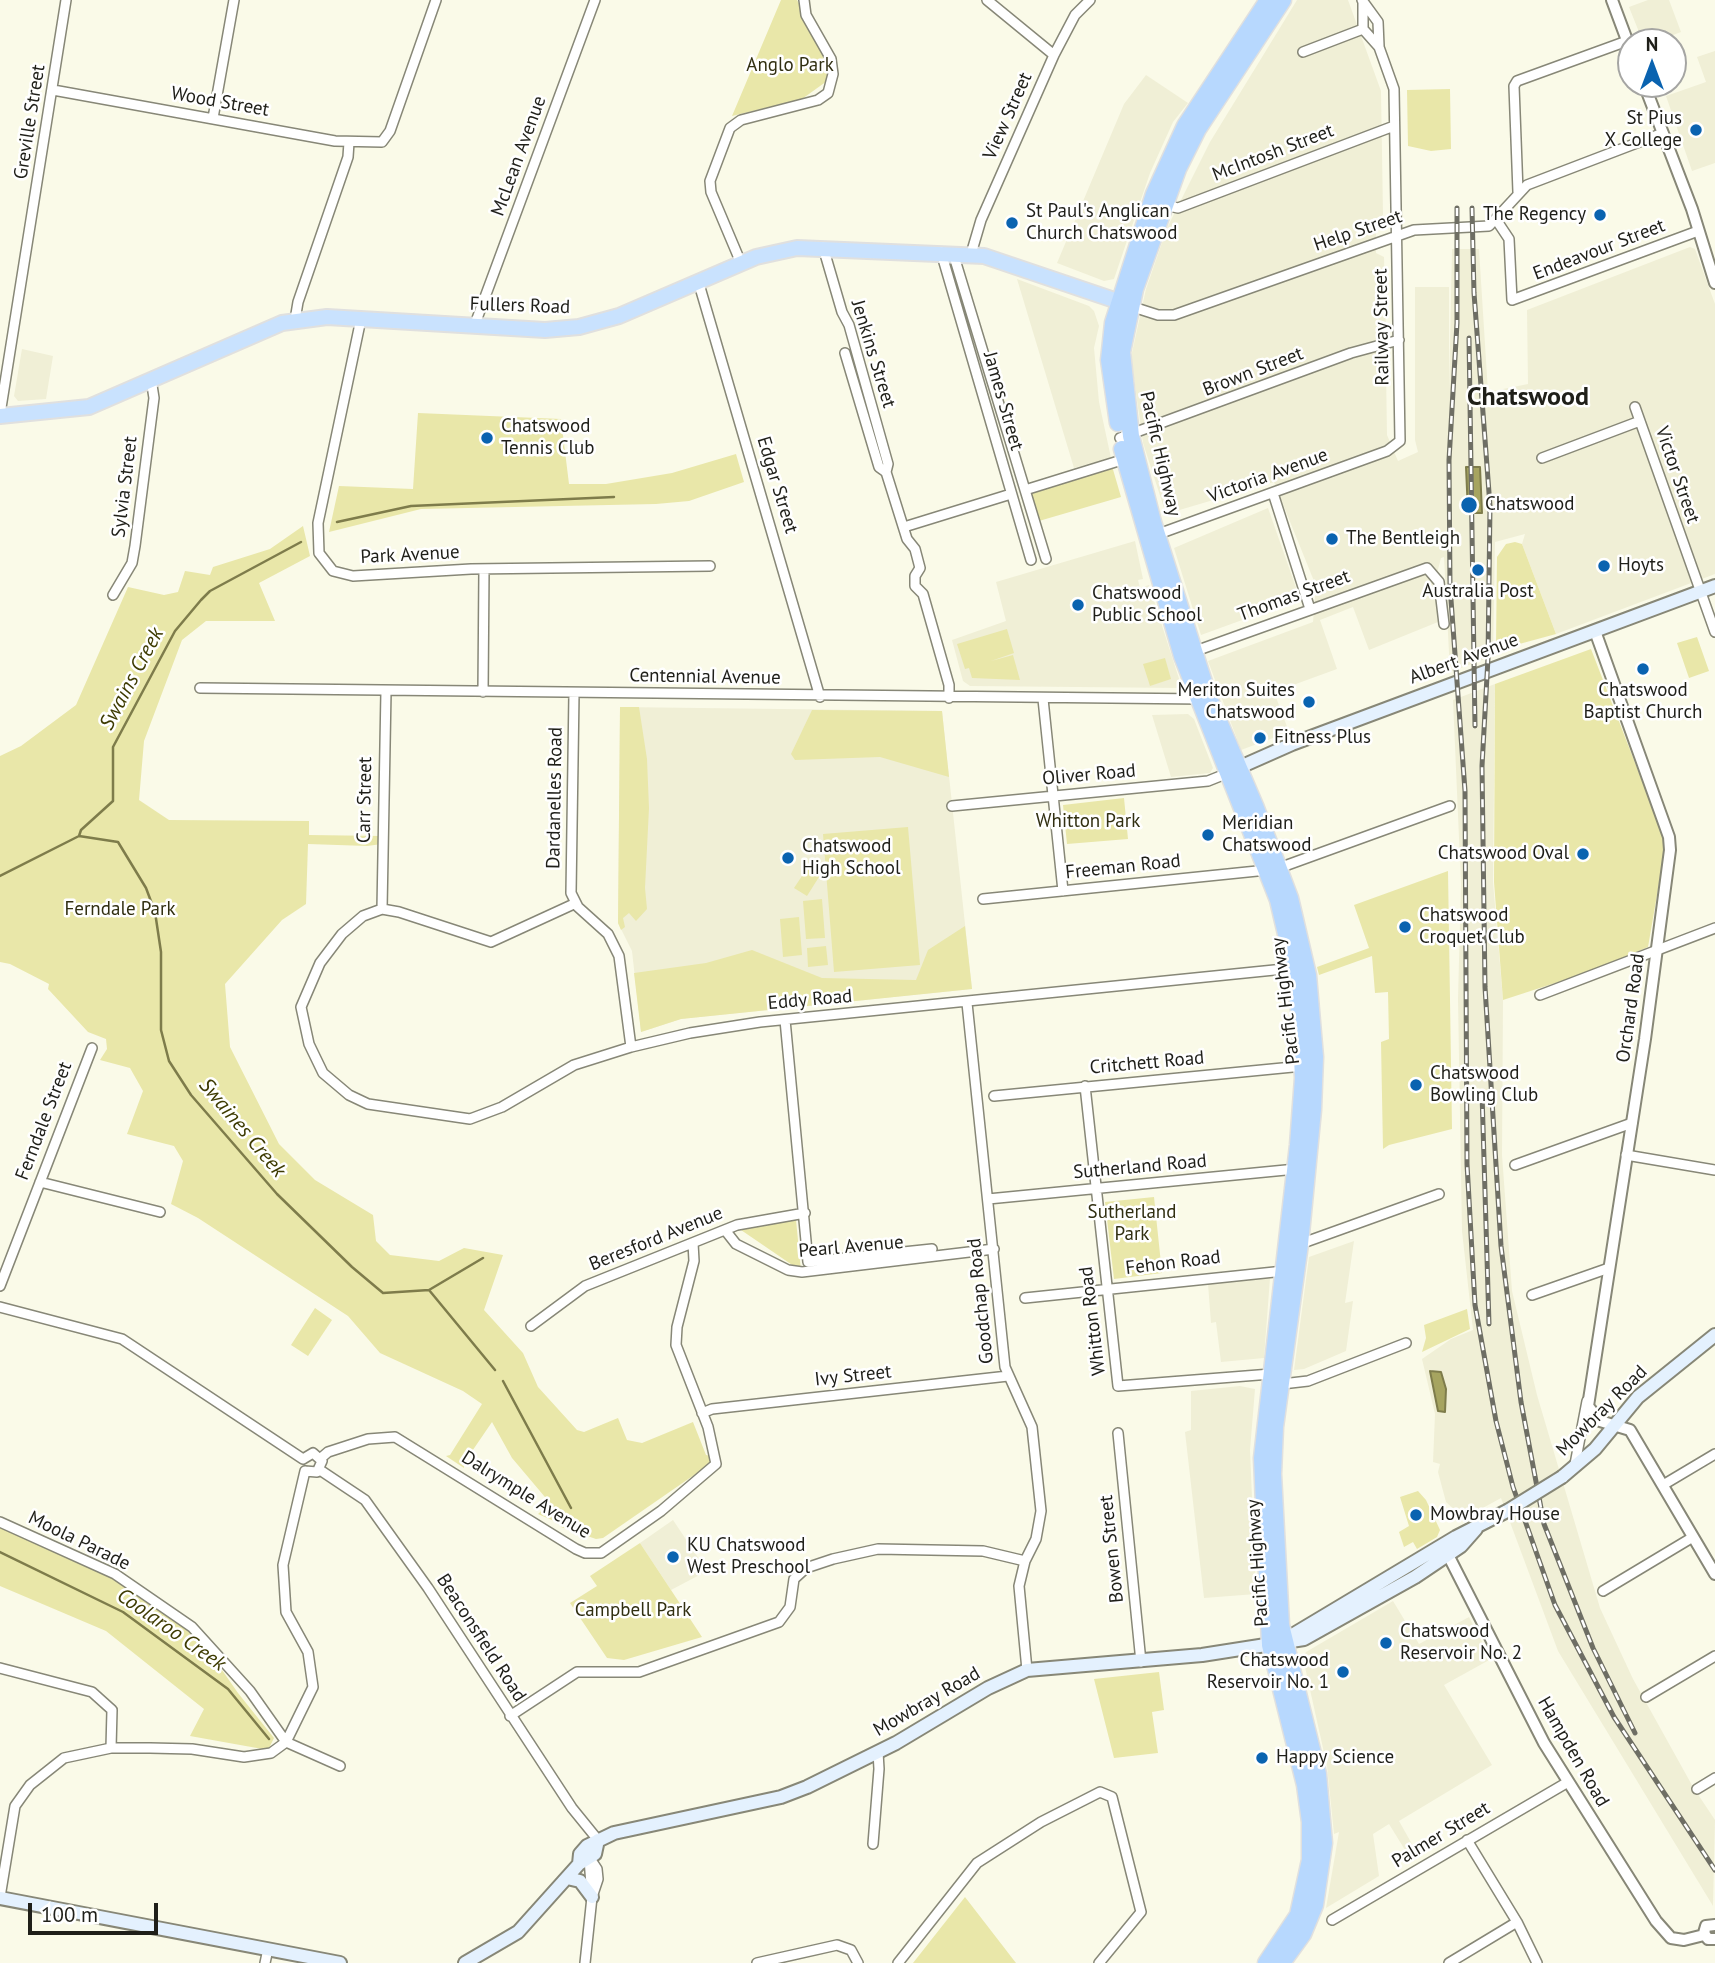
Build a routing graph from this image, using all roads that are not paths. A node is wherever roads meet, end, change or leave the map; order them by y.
1 (66, 0) edge
2 (234, 0) edge
3 (436, 0) edge
4 (595, 0) edge
5 (804, 0) edge
6 (987, 0) edge
7 (1090, 0) edge
8 (1268, 0) edge
9 (1283, 0) edge
10 (1362, 0) edge
11 (1612, 0) edge
12 (1369, 26) junction
13 (1622, 28) edge
14 (1617, 50) edge
15 (1303, 52) dead end
16 (1054, 55) junction
17 (53, 90) junction
18 (1649, 98) edge
19 (213, 118) junction
20 (1394, 126) junction
21 (1663, 133) junction
22 (349, 142) junction
23 (1518, 192) junction
24 (1164, 205) junction
25 (1497, 221) junction
26 (1698, 231) junction
27 (1398, 235) junction
28 (823, 247) junction
29 (947, 252) junction
30 (971, 254) junction
31 (741, 263) junction
32 (1715, 283) edge
33 (699, 284) junction
34 (1124, 304) junction
35 (361, 319) junction
36 (295, 320) junction
37 (475, 324) junction
38 (1399, 340) junction
39 (845, 353) dead end
40 (151, 379) junction
41 (1636, 407) dead end
42 (0, 415) edge
43 (1640, 421) junction
44 (1125, 437) junction
45 (1400, 441) joint
46 (1542, 458) dead end
47 (1125, 459) junction
48 (886, 472) junction
49 (1025, 490) junction
50 (1273, 493) junction
51 (1012, 494) junction
52 (904, 527) junction
53 (1152, 536) junction
54 (1046, 559) dead end
55 (1031, 560) dead end
56 (710, 566) dead end
57 (484, 569) junction
58 (1715, 586) edge
59 (1700, 592) junction
60 (113, 596) dead end
61 (1310, 609) junction
62 (1444, 624) dead end
63 (1594, 631) junction
64 (1715, 632) edge
65 (1188, 654) junction
66 (200, 688) dead end
67 (386, 691) junction
68 (483, 692) junction
69 (574, 693) junction
70 (820, 696) junction
71 (949, 698) junction
72 (1043, 699) junction
73 (1203, 699) junction
74 (1233, 770) junction
75 (1053, 796) junction
76 (952, 806) dead end
77 (1451, 806) dead end
78 (1273, 869) junction
79 (1063, 891) junction
80 (983, 899) dead end
81 (576, 903) junction
82 (382, 909) junction
83 (1715, 928) edge
84 (1658, 950) junction
85 (1294, 968) junction
86 (1540, 995) dead end
87 (967, 1003) junction
88 (785, 1020) junction
89 (631, 1047) junction
90 (92, 1048) dead end
91 (1303, 1066) junction
92 (1085, 1086) junction
93 (994, 1096) dead end
94 (1632, 1123) junction
95 (1626, 1155) junction
96 (1515, 1166) dead end
97 (1296, 1169) junction
98 (1715, 1170) edge
99 (40, 1182) junction
100 (1095, 1188) junction
101 (1438, 1194) dead end
102 (988, 1199) junction
103 (160, 1213) dead end
104 (805, 1213) junction
105 (725, 1230) junction
106 (693, 1243) junction
107 (1300, 1244) junction
108 (932, 1248) dead end
109 (993, 1249) junction
110 (1609, 1268) junction
111 (1284, 1271) junction
112 (0, 1286) edge
113 (1107, 1288) junction
114 (1532, 1295) dead end
115 (1025, 1298) dead end
116 (0, 1307) edge
117 (531, 1326) dead end
118 (1715, 1335) edge
119 (1406, 1343) dead end
120 (1008, 1376) junction
121 (1276, 1379) junction
122 (1587, 1401) junction
123 (702, 1413) junction
124 (1615, 1425) junction
125 (1118, 1433) dead end
126 (1715, 1454) edge
127 (321, 1458) junction
128 (303, 1459) junction
129 (320, 1470) junction
130 (305, 1471) junction
131 (1566, 1474) junction
132 (1663, 1485) junction
133 (0, 1522) edge
134 (1693, 1537) junction
135 (1446, 1550) junction
136 (1025, 1561) junction
137 (1715, 1574) edge
138 (1603, 1591) dead end
139 (1277, 1643) junction
140 (1715, 1656) edge
141 (1141, 1662) junction
142 (0, 1668) edge
143 (1027, 1670) junction
144 (1646, 1697) dead end
145 (510, 1716) junction
146 (286, 1742) junction
147 (111, 1748) junction
148 (878, 1752) junction
149 (340, 1766) dead end
150 (1715, 1777) edge
151 (1568, 1782) junction
152 (1697, 1789) dead end
153 (598, 1840) junction
154 (1467, 1840) junction
155 (873, 1844) dead end
156 (584, 1861) junction
157 (567, 1878) junction
158 (0, 1897) edge
159 (592, 1897) junction
160 (1332, 1920) dead end
161 (1517, 1922) junction
162 (1715, 1925) edge
163 (1710, 1937) edge
164 (268, 1949) junction
165 (265, 1963) edge
166 (340, 1963) edge
167 (465, 1963) edge
168 (585, 1963) edge
169 (757, 1963) edge
170 (858, 1963) edge
171 (898, 1963) edge
172 (1099, 1963) edge
173 (1266, 1963) edge
174 (1282, 1963) edge
175 (1449, 1963) edge
176 (1536, 1963) edge

1 - 17 street, Greville Street
2 - 19 street
3 - 22 street, Wood Street
4 - 37 street, McLean Avenue
5 - 31 street
6 - 16 street
7 - 16 street, View Street
8 - 34 highway, Pacific Highway
9 - 24 highway, Pacific Highway
10 - 12 street
11 - 13 street
12 - 15 street
12 - 20 street, Railway Street
14 - 23 street
16 - 30 street, View Street
17 - 19 street, Wood Street
17 - 42 street, Greville Street
18 - 21 street
19 - 22 street, Wood Street
20 - 24 street, McIntosh Street
20 - 27 street, Railway Street
21 - 23 street
21 - 26 street
22 - 36 street
23 - 25 street
24 - 34 highway, Pacific Highway
25 - 26 street, Endeavour Street
25 - 27 street, Help Street
26 - 32 street
27 - 34 street, Help Street
27 - 38 street, Railway Street
28 - 29 main road, Fullers Road
28 - 31 main road, Fullers Road
28 - 48 street, Jenkins Street
29 - 30 main road, Fullers Road
29 - 49 street, James Street
29 - 51 street, James Street
30 - 34 main road, Fullers Road
31 - 33 main road, Fullers Road
33 - 37 main road, Fullers Road
33 - 70 street, Edgar Street
34 - 44 highway, Pacific Highway
35 - 36 main road, Fullers Road
35 - 37 main road, Fullers Road
35 - 57 street, Park Avenue
36 - 40 main road, Fullers Road
38 - 44 street, Brown Street
38 - 45 street, Railway Street
39 - 48 street, Jenkins Street
40 - 42 main road, Fullers Road
40 - 60 street, Sylvia Street
41 - 43 street, Victor Street
43 - 46 street
43 - 59 street, Victor Street
44 - 47 highway, Pacific Highway
44 - 53 highway, Pacific Highway
45 - 50 street, Victoria Avenue
47 - 49 street
47 - 53 highway, Pacific Highway
48 - 52 street, Jenkins Street
49 - 54 street, James Street
50 - 53 street, Victoria Avenue
50 - 61 street
51 - 52 street
51 - 55 street, James Street
52 - 71 street, Jenkins Street
53 - 65 highway, Pacific Highway
56 - 57 street, Park Avenue
57 - 68 street
58 - 59 main road, Albert Avenue
59 - 63 main road, Albert Avenue
59 - 64 street, Victor Street
61 - 62 street, Thomas Street
61 - 65 street, Thomas Street
63 - 74 main road, Albert Avenue
63 - 84 street, Orchard Road
65 - 73 highway, Pacific Highway
66 - 67 street, Centennial Avenue
67 - 68 street, Centennial Avenue
67 - 82 street, Carr Street
68 - 69 street, Centennial Avenue
69 - 70 street, Centennial Avenue
69 - 81 street, Dardanelles Road
70 - 71 street, Centennial Avenue
71 - 72 street, Centennial Avenue
72 - 73 street, Centennial Avenue
72 - 75 street
73 - 74 highway, Pacific Highway
74 - 75 street, Oliver Road
74 - 78 highway, Pacific Highway
75 - 76 street, Oliver Road
75 - 79 street
77 - 78 street, Freeman Road
78 - 79 street, Freeman Road
78 - 85 highway, Pacific Highway
78 - 107 highway, Pacific Highway
79 - 80 street, Freeman Road
81 - 82 street
81 - 89 street
82 - 89 street, Eddy Road
83 - 84 street
84 - 86 street
84 - 94 street, Orchard Road
85 - 87 street, Eddy Road
85 - 91 highway, Pacific Highway
87 - 88 street, Eddy Road
87 - 102 street, Goodchap Road
88 - 89 street, Eddy Road
88 - 104 street
90 - 99 street, Ferndale Street
91 - 92 street, Critchett Road
91 - 97 highway, Pacific Highway
92 - 93 street, Critchett Road
92 - 100 street, Whitton Road
94 - 95 street, Orchard Road
94 - 96 street
95 - 98 street
95 - 110 street, Orchard Road
97 - 100 street, Sutherland Road
97 - 111 highway, Pacific Highway
99 - 103 street
99 - 112 street, Ferndale Street
100 - 102 street, Sutherland Road
100 - 113 street, Whitton Road
101 - 107 street
102 - 109 street, Goodchap Road
104 - 105 street, Beresford Avenue
104 - 108 street, Pearl Avenue
105 - 106 street, Beresford Avenue
105 - 109 street, Pearl Avenue
106 - 117 street, Beresford Avenue
106 - 123 street, Dalrymple Avenue
107 - 121 highway, Pacific Highway
109 - 120 street, Goodchap Road
110 - 114 street
110 - 122 street, Orchard Road
111 - 113 street, Fehon Road
111 - 121 highway, Pacific Highway
113 - 115 street, Fehon Road
113 - 121 street, Whitton Road
116 - 128 street
118 - 124 main road, Mowbray Road
119 - 121 street
120 - 123 street, Ivy Street
120 - 136 street, Goodchap Road
121 - 139 highway, Pacific Highway
122 - 124 street
122 - 131 street, Orchard Road
123 - 127 street, Dalrymple Avenue
124 - 131 main road, Mowbray Road
124 - 132 street
125 - 141 street, Bowen Street
126 - 132 street
127 - 128 street
127 - 129 street
128 - 130 street
129 - 130 street
129 - 145 street, Beaconsfield Road
130 - 146 street
131 - 135 main road, Mowbray Road, bridge
132 - 134 street
133 - 146 street, Moola Parade
134 - 137 street
134 - 138 street
135 - 139 main road, Mowbray Road
135 - 151 street, Hampden Road
136 - 143 street, Goodchap Road
136 - 145 street
139 - 141 main road, Mowbray Road
139 - 173 highway, Pacific Highway
139 - 174 highway, Pacific Highway
140 - 144 street
141 - 143 main road, Mowbray Road
142 - 147 street
143 - 148 main road, Mowbray Road
145 - 153 street, Beaconsfield Road
146 - 147 street
146 - 149 street
147 - 158 street
148 - 153 main road, Mowbray Road
148 - 155 street
150 - 152 street
151 - 154 street, Palmer Street
151 - 163 street, Hampden Road
153 - 156 main road
154 - 160 street, Palmer Street
154 - 161 street
156 - 157 main road
156 - 159 street
157 - 159 main road
157 - 167 main road
158 - 164 main road
159 - 168 street
161 - 175 street
161 - 176 street
162 - 163 street
164 - 165 street
164 - 166 main road
169 - 170 street
171 - 172 street

